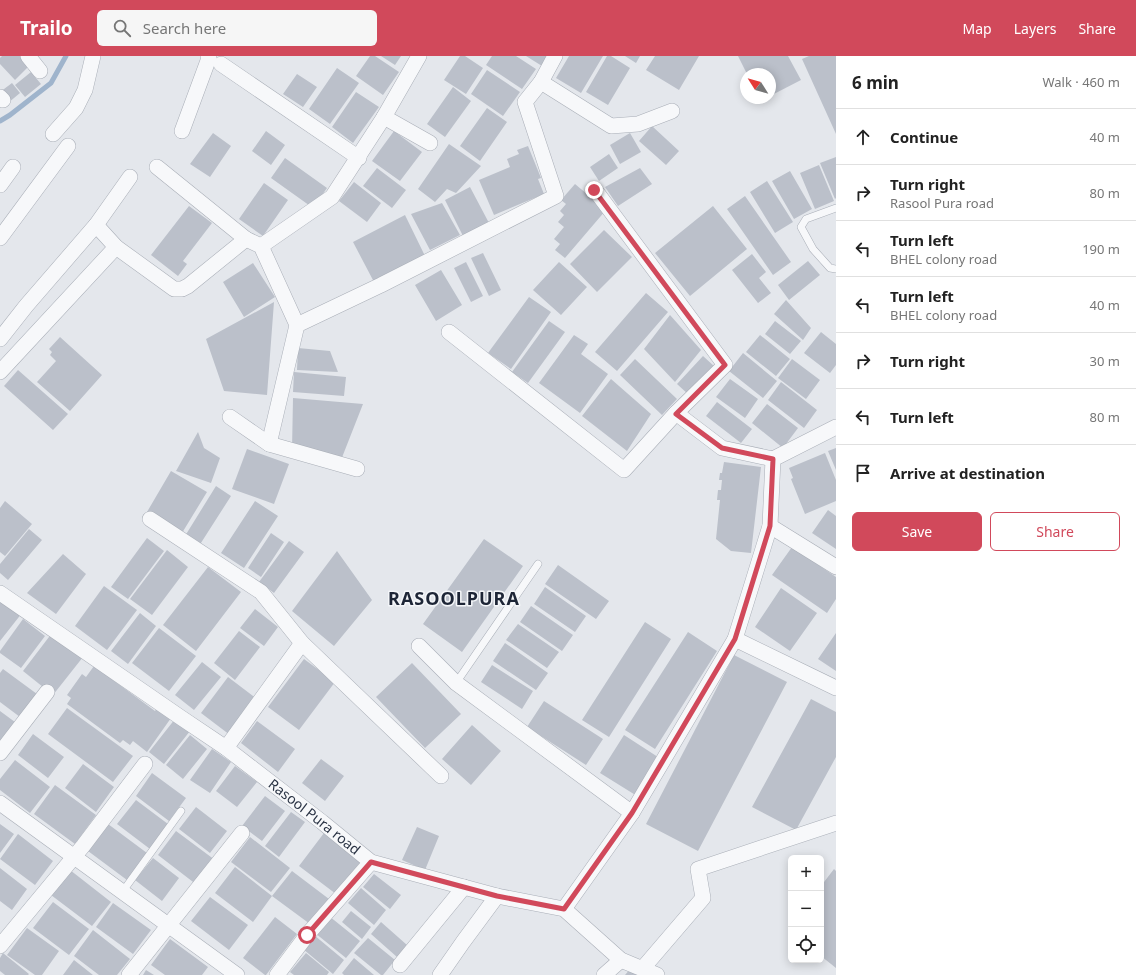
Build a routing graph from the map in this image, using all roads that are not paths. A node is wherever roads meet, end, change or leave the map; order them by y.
1 (28, 56) edge
2 (93, 56) edge
3 (418, 56) edge
4 (555, 56) edge
5 (214, 60) edge
6 (40, 71) dead end
7 (541, 82) junction
8 (672, 111) dead end
9 (384, 117) junction
10 (182, 130) dead end
11 (53, 134) dead end
12 (430, 143) dead end
13 (68, 146) dead end
14 (359, 158) junction
15 (13, 167) dead end
16 (157, 167) dead end
17 (130, 177) dead end
18 (0, 185) edge
19 (594, 190) dead end
20 (836, 208) edge
21 (96, 225) junction
22 (0, 238) edge
23 (246, 239) junction
24 (261, 246) junction
25 (116, 247) junction
26 (836, 269) edge
27 (297, 325) junction
28 (449, 332) dead end
29 (0, 339) edge
30 (0, 372) edge
31 (676, 414) junction
32 (230, 417) dead end
33 (836, 427) edge
34 (269, 444) junction
35 (773, 459) junction
36 (357, 469) dead end
37 (150, 519) dead end
38 (770, 526) junction
39 (538, 564) dead end
40 (836, 567) edge
41 (0, 593) edge
42 (735, 639) junction
43 (302, 643) junction
44 (419, 646) dead end
45 (456, 683) junction
46 (836, 688) edge
47 (47, 692) dead end
48 (226, 748) junction
49 (0, 753) edge
50 (145, 764) dead end
51 (440, 776) dead end
52 (0, 803) edge
53 (181, 812) dead end
54 (632, 813) junction
55 (836, 823) edge
56 (242, 833) dead end
57 (75, 856) junction
58 (371, 862) junction
59 (464, 887) junction
60 (123, 891) junction
61 (497, 896) junction
62 (564, 909) junction
63 (169, 925) junction
64 (0, 946) edge
65 (621, 960) junction
66 (400, 965) dead end
67 (650, 972) edge
68 (129, 975) edge
69 (237, 975) edge
70 (277, 975) edge
71 (440, 975) edge
72 (604, 975) edge

1 - 6 street
2 - 11 street
3 - 9 street
4 - 7 street
5 - 10 street
5 - 14 street
7 - 8 street
7 - 27 street
9 - 12 street
9 - 14 street
13 - 22 street
14 - 24 street
15 - 18 street
16 - 23 street
17 - 21 street
19 - 31 street
20 - 26 lane
21 - 25 street
21 - 29 street
23 - 24 street
23 - 25 street
24 - 27 street
25 - 30 street
27 - 34 street
28 - 31 street
31 - 35 street
32 - 34 street
33 - 35 street
34 - 36 street
35 - 38 street
37 - 43 street
38 - 40 street
38 - 42 street
39 - 45 lane
41 - 48 street, Rasool Pura road
42 - 46 street
42 - 54 street
43 - 48 street
43 - 51 street
44 - 45 street
45 - 54 street
47 - 49 street
48 - 58 street, Rasool Pura road
50 - 57 street
52 - 57 street
53 - 60 lane
54 - 62 street
55 - 67 street
56 - 63 street
57 - 60 street
57 - 64 street
58 - 59 street, Rasool Pura road
58 - 70 street
59 - 61 street, Rasool Pura road
59 - 66 street
60 - 63 street
61 - 62 street, Rasool Pura road
61 - 71 street
62 - 65 street
63 - 68 street
63 - 69 street
65 - 67 street
65 - 72 street

